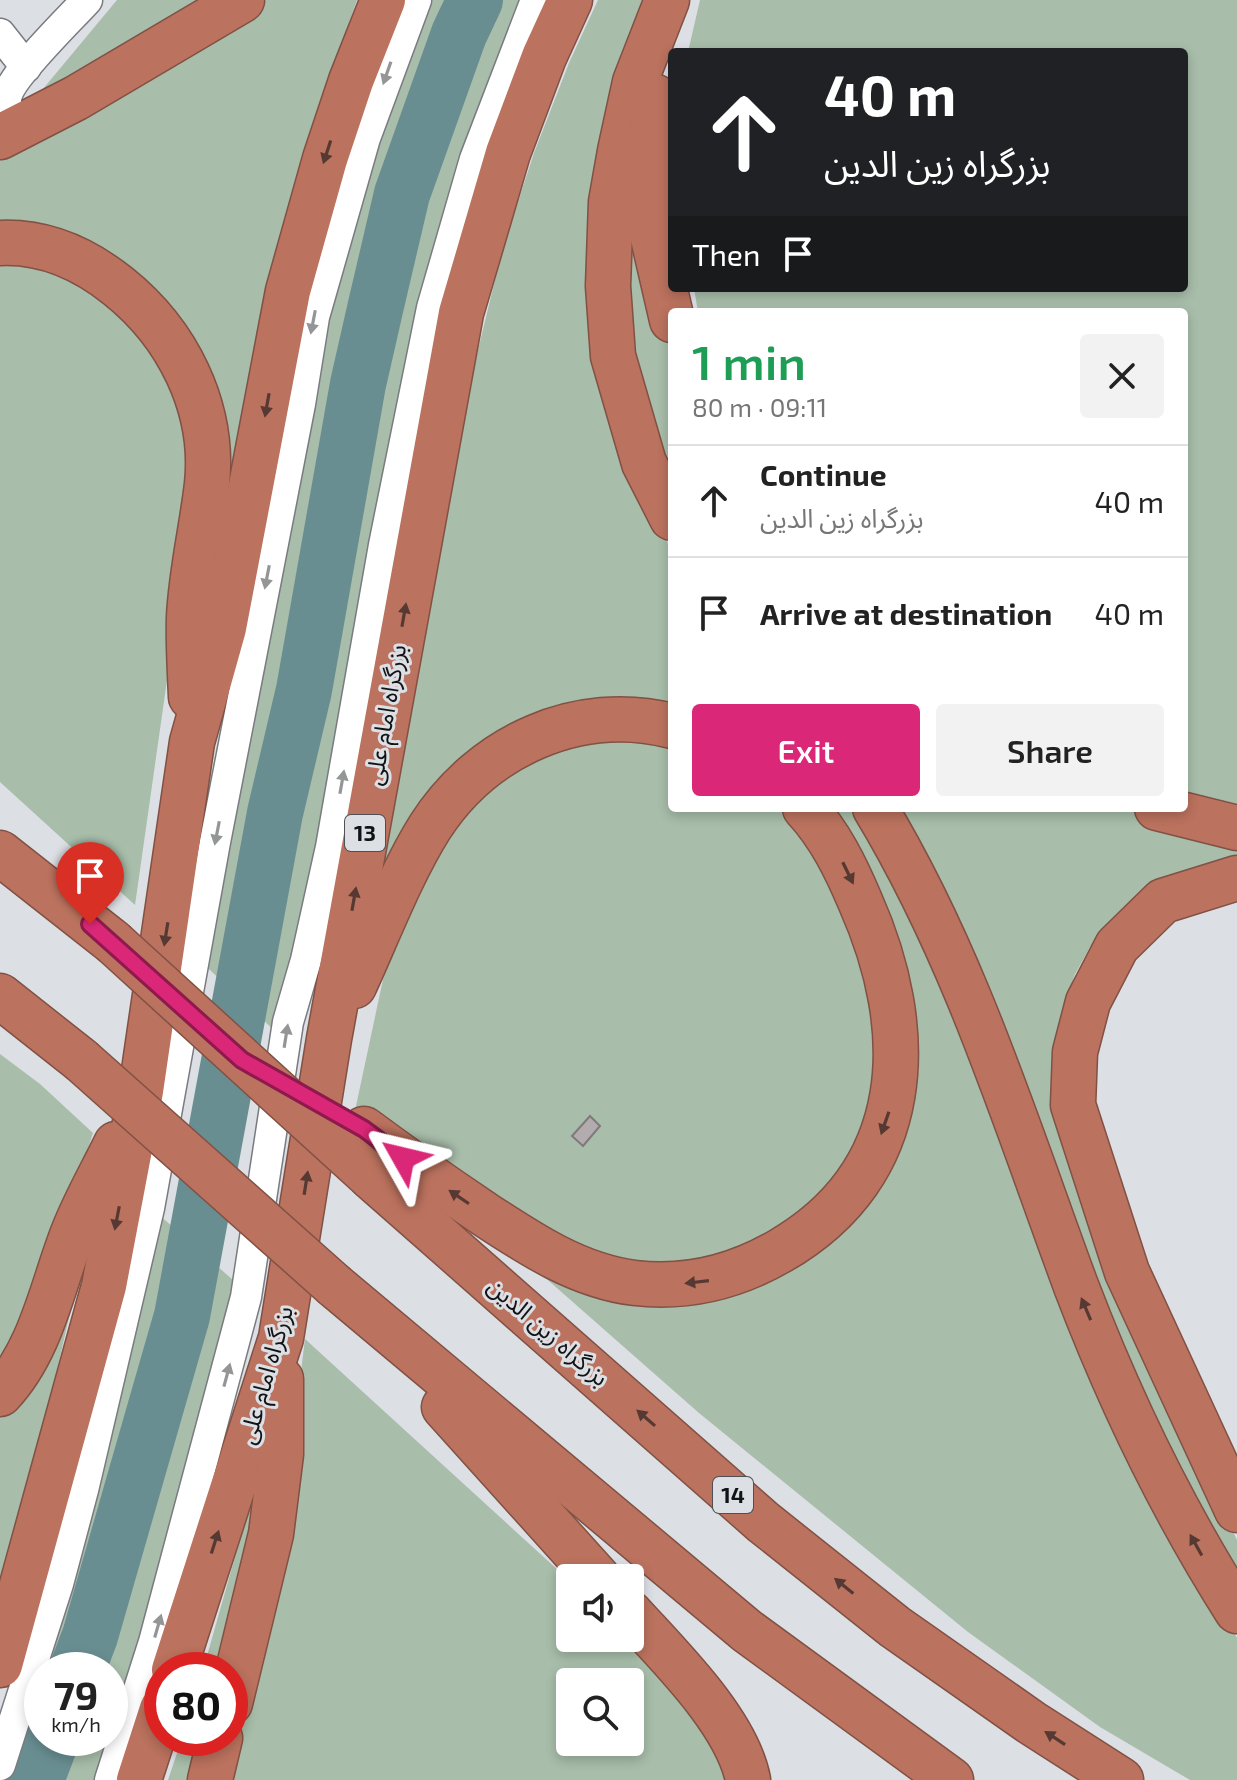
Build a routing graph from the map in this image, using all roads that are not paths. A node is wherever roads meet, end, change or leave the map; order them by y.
1 (87, 0) edge
2 (242, 0) edge
3 (383, 0) edge
4 (416, 0) edge
5 (536, 0) edge
6 (570, 0) edge
7 (668, 0) edge
8 (0, 34) edge
9 (26, 67) junction
10 (0, 84) edge
11 (6, 134) edge
12 (0, 243) edge
13 (669, 308) edge
14 (668, 510) edge
15 (668, 725) edge
16 (192, 742) junction
17 (809, 812) edge
18 (877, 812) edge
19 (1173, 812) edge
20 (1237, 828) edge
21 (0, 853) edge
22 (1237, 878) edge
23 (0, 996) edge
24 (0, 1028) edge
25 (329, 1039) junction
26 (81, 1060) junction
27 (242, 1060) junction
28 (141, 1091) junction
29 (335, 1286) junction
30 (281, 1338) junction
31 (0, 1394) edge
32 (1237, 1510) edge
33 (585, 1564) edge
34 (1237, 1611) edge
35 (644, 1629) edge
36 (180, 1652) edge
37 (242, 1652) edge
38 (0, 1665) edge
39 (147, 1756) edge
40 (216, 1756) edge
41 (0, 1765) edge
42 (110, 1780) edge
43 (139, 1780) edge
44 (210, 1780) edge
45 (748, 1780) edge
46 (951, 1780) edge
47 (1121, 1780) edge

1 - 9 street
2 - 11 highway
3 -> 16 highway
4 -> 41 street
42 -> 5 street
25 -> 6 highway, بزرگراه امام علی / 13
7 - 13 highway
7 - 14 highway
8 - 9 street
9 - 10 street
9 - 11 street
12 - 16 highway
15 - 25 highway
16 -> 28 highway
17 -> 27 highway, bridge
34 -> 18 highway
19 - 20 highway
21 - 27 highway, بزرگراه زین الدین / 14, bridge
22 - 32 highway
23 - 26 highway
24 - 26 highway
30 -> 25 highway, بزرگراه امام علی / 13
26 - 29 highway, bridge
47 -> 27 highway, بزرگراه زین الدین / 14, bridge
28 - 31 highway
28 -> 38 highway
29 - 33 highway
29 - 46 highway
36 -> 30 highway, بزرگراه امام علی / 13
30 - 37 highway
35 - 45 highway
39 - 43 highway
40 - 44 highway

